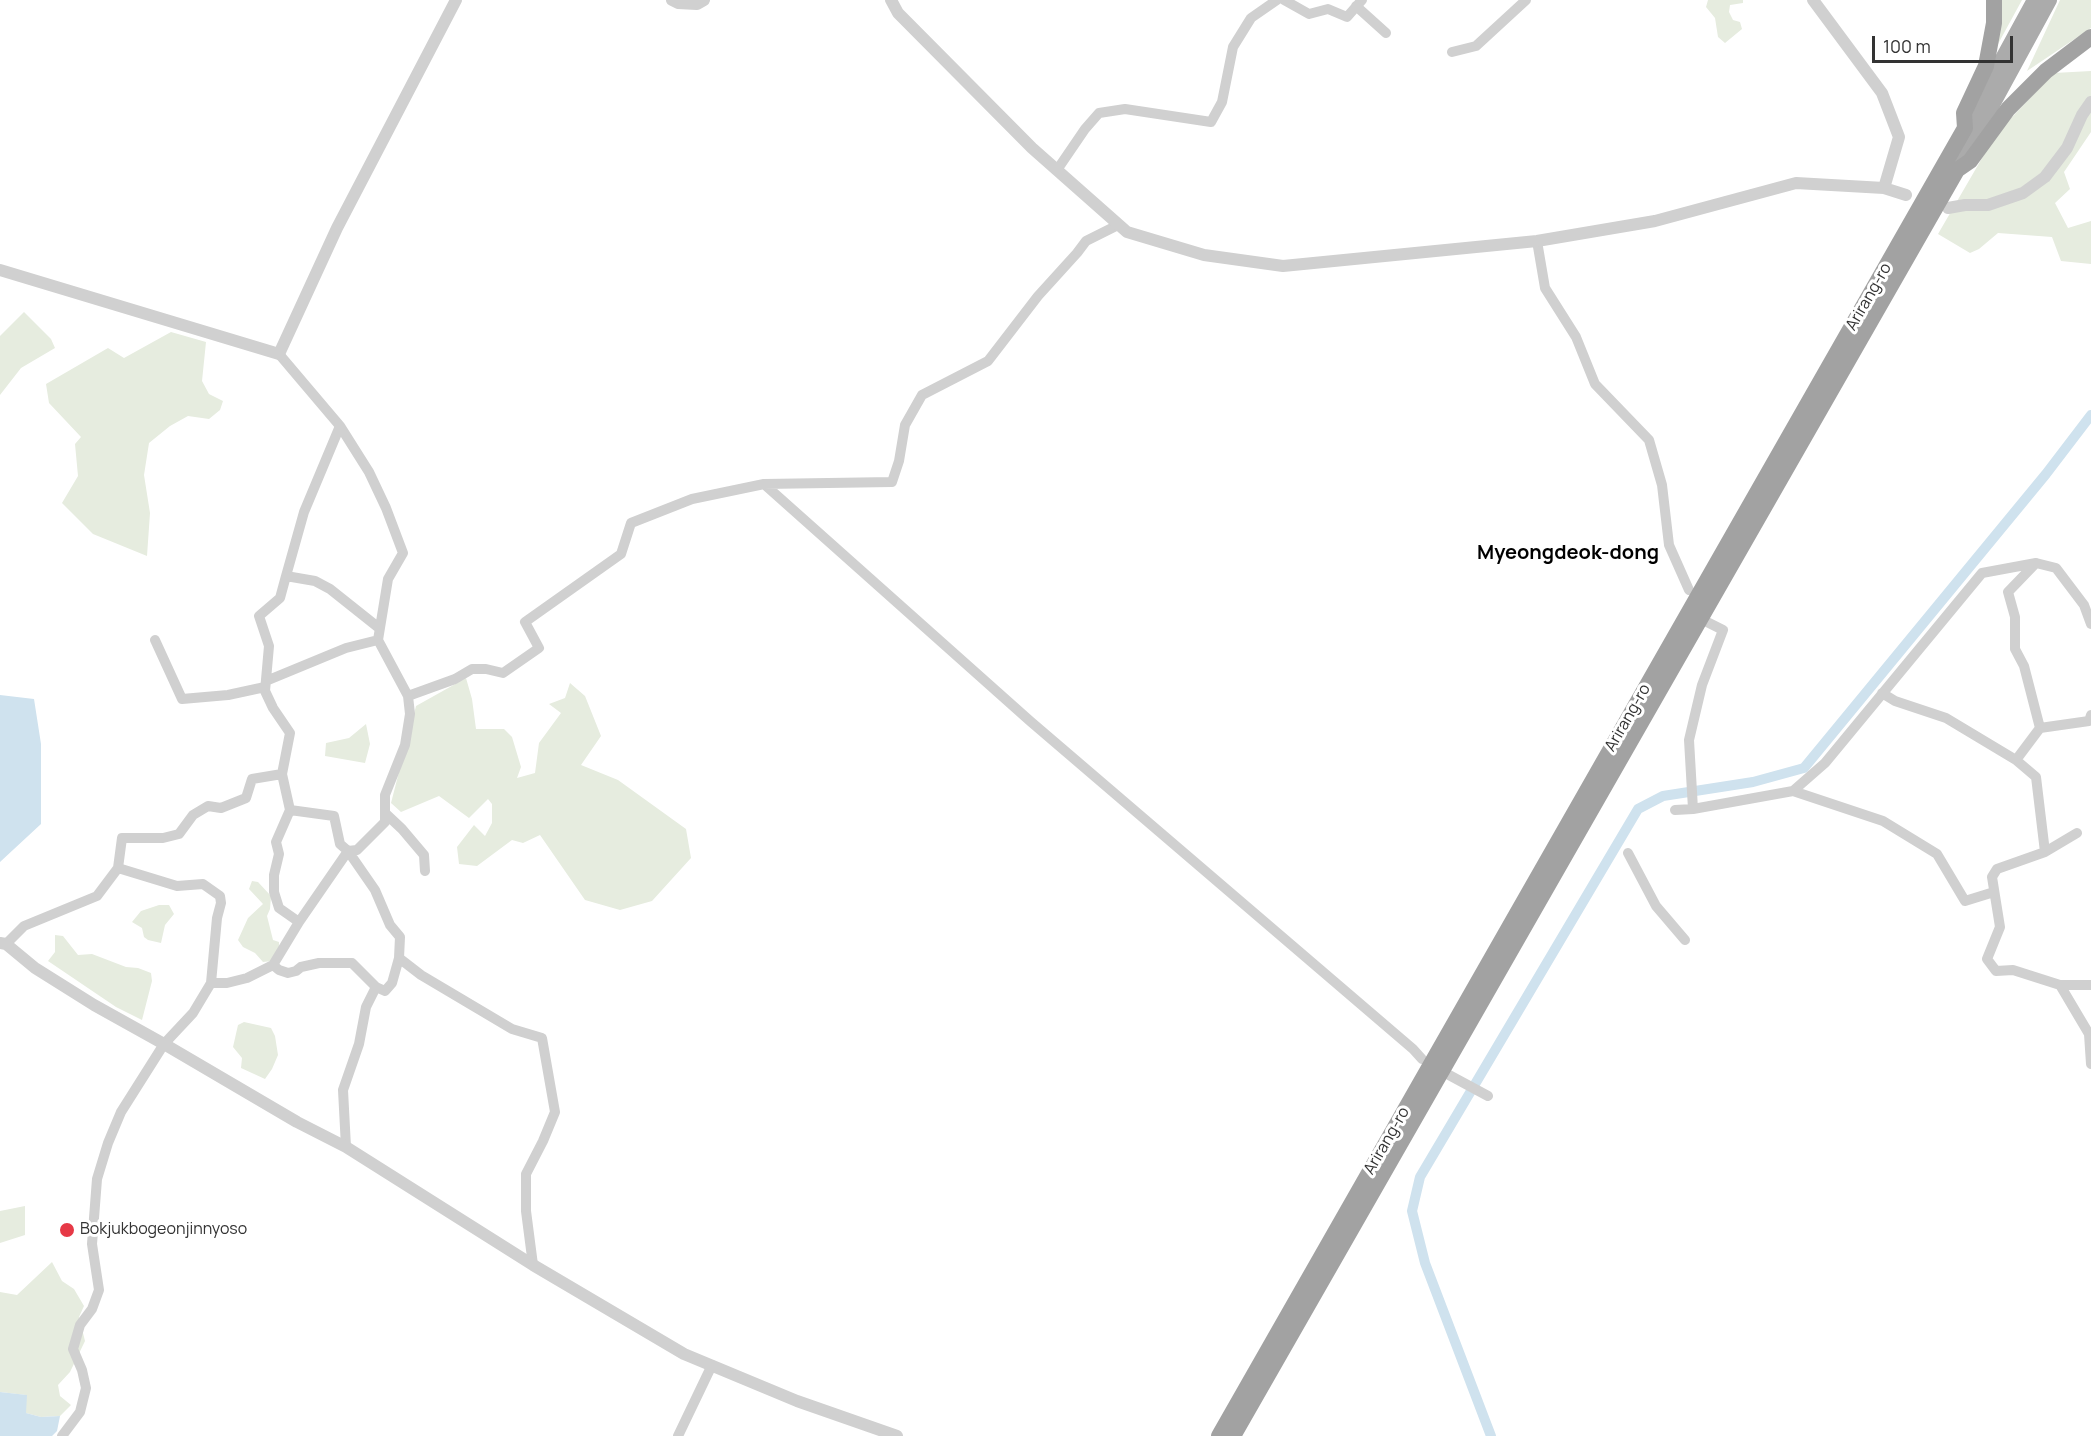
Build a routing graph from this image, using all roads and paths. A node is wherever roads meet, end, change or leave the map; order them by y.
1 (456, 0) edge
2 (672, 0) edge
3 (704, 0) edge
4 (891, 0) edge
5 (1277, 0) edge
6 (1284, 0) edge
7 (1526, 0) edge
8 (1813, 0) edge
9 (1994, 0) edge
10 (2035, 0) edge
11 (2049, 0) edge
12 (1359, 3) edge
13 (1386, 33) dead end
14 (2091, 37) edge
15 (1452, 52) dead end
16 (2091, 102) edge
17 (1965, 128) junction
18 (1057, 170) junction
19 (1957, 170) junction
20 (1884, 188) junction
21 (1906, 195) dead end
22 (1948, 208) dead end
23 (1119, 225) junction
24 (1537, 241) junction
25 (0, 270) edge
26 (279, 354) junction
27 (339, 426) junction
28 (764, 484) junction
29 (2036, 563) junction
30 (286, 576) junction
31 (1689, 590) dead end
32 (1707, 622) dead end
33 (2091, 624) edge
34 (379, 628) junction
35 (155, 640) dead end
36 (378, 640) junction
37 (266, 684) junction
38 (1882, 693) junction
39 (408, 696) junction
40 (2091, 715) edge
41 (2040, 728) junction
42 (2016, 760) junction
43 (282, 774) junction
44 (1793, 791) junction
45 (1692, 806) junction
46 (290, 810) junction
47 (1675, 810) dead end
48 (385, 813) junction
49 (2077, 833) dead end
50 (348, 851) junction
51 (1628, 852) dead end
52 (2045, 852) junction
53 (118, 868) junction
54 (425, 871) dead end
55 (1994, 892) junction
56 (299, 922) junction
57 (1685, 940) dead end
58 (3, 944) edge
59 (399, 958) junction
60 (273, 965) junction
61 (211, 984) junction
62 (2091, 985) edge
63 (2060, 986) junction
64 (376, 987) junction
65 (164, 1044) junction
66 (1422, 1059) dead end
67 (2091, 1064) edge
68 (1449, 1075) dead end
69 (1486, 1095) dead end
70 (346, 1147) junction
71 (533, 1265) junction
72 (712, 1365) junction
73 (62, 1436) edge
74 (678, 1436) edge
75 (897, 1436) edge
76 (1219, 1436) edge
77 (1233, 1436) edge

1 - 26 street
2 - 3 street
4 - 18 street
5 - 18 street
6 - 12 street
7 - 15 street
8 - 20 street
9 - 17 highway
10 - 17 main road, Arirang-ro
11 - 19 main road, Arirang-ro
12 - 13 street
14 - 19 highway
16 - 22 street
17 - 76 highway, Arirang-ro
18 - 23 street
19 - 77 highway, Arirang-ro
20 - 21 street
20 - 24 street
23 - 24 street
23 - 28 street
24 - 31 street
25 - 26 street
26 - 27 street
27 - 30 street
27 - 34 street
28 - 39 street
28 - 66 street
29 - 33 street
29 - 38 street
29 - 41 street
30 - 34 street
30 - 37 street
32 - 45 street
34 - 36 street
35 - 37 street
36 - 37 street
36 - 39 street
37 - 43 street
38 - 42 street
38 - 44 street
39 - 48 street
40 - 41 street
41 - 42 street
42 - 52 street
43 - 46 street
43 - 53 street
44 - 45 street
44 - 55 street
45 - 47 street
46 - 50 street
46 - 56 street
48 - 50 street
48 - 54 street
49 - 52 street
50 - 56 street
50 - 59 street
51 - 57 street
52 - 55 street
53 - 58 street
53 - 61 street
55 - 63 street
56 - 60 street
58 - 65 street
59 - 64 street
59 - 71 street
60 - 61 street
60 - 64 street
61 - 65 street
62 - 63 street
63 - 67 street
64 - 70 street
65 - 70 street
65 - 73 street
68 - 69 street
70 - 71 street
71 - 72 street
72 - 74 street
72 - 75 street

